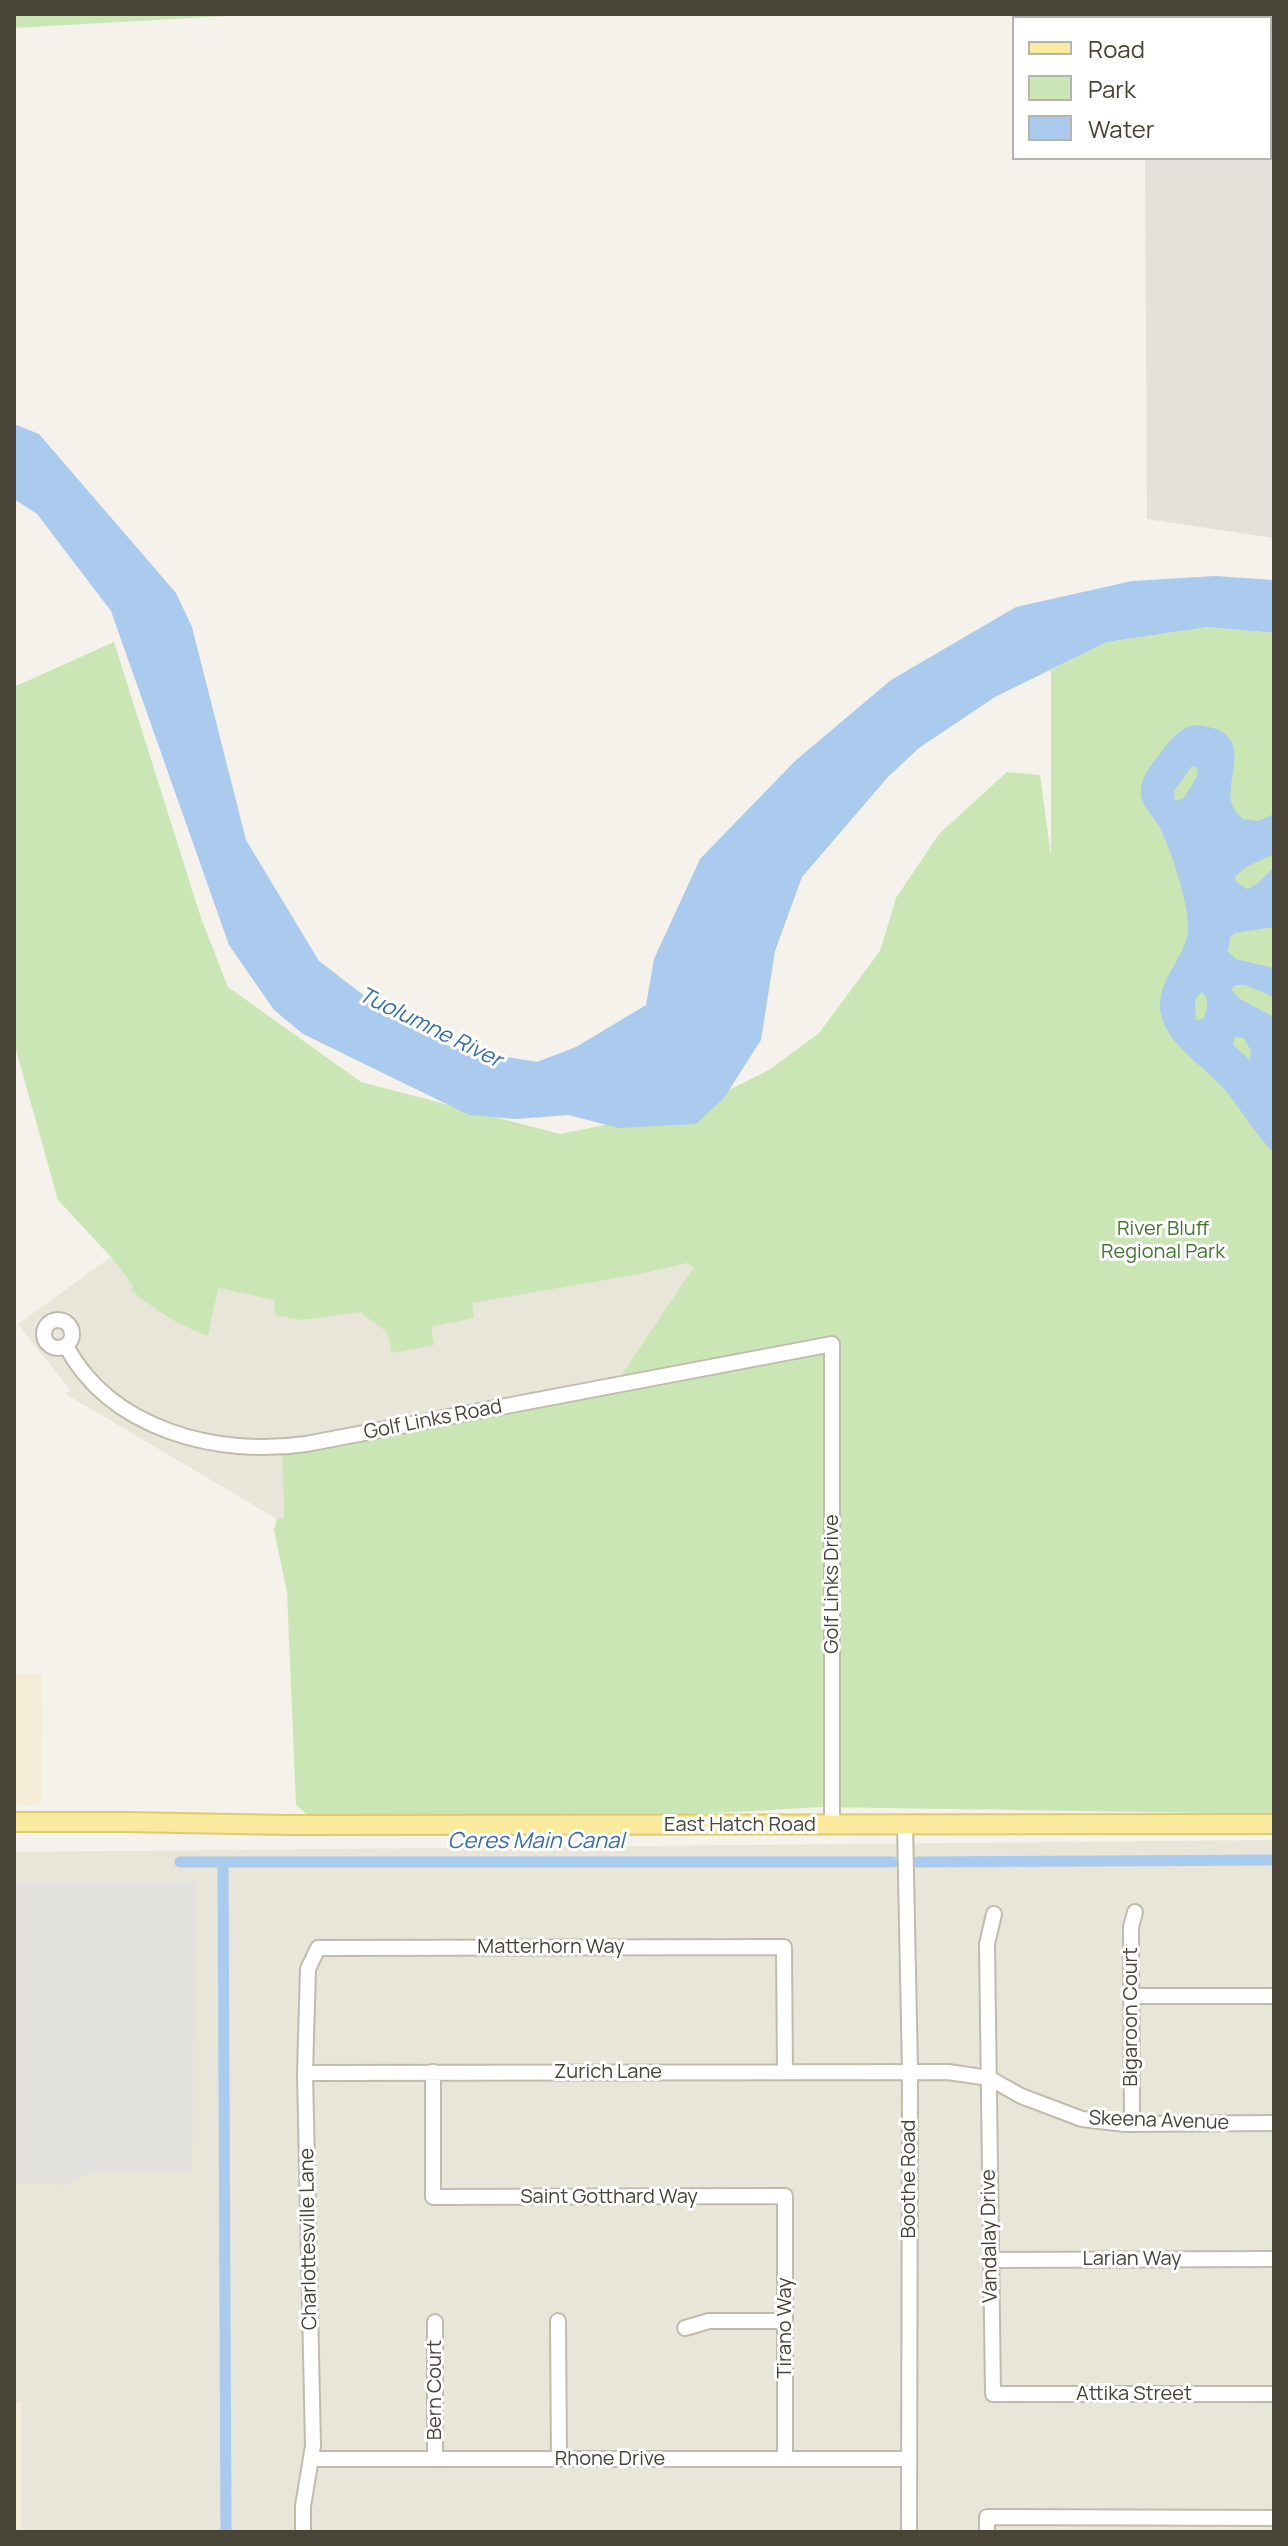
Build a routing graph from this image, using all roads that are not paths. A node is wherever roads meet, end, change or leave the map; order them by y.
1 (832, 1344) joint
2 (66, 1346) dead end
3 (14, 1822) edge
4 (1274, 1824) edge
5 (832, 1825) junction
6 (905, 1825) junction
7 (1135, 1912) dead end
8 (994, 1914) dead end
9 (318, 1948) joint
10 (1131, 1996) junction
11 (1274, 1996) edge
12 (910, 2071) junction
13 (433, 2072) junction
14 (785, 2072) junction
15 (305, 2073) junction
16 (989, 2078) junction
17 (1274, 2123) edge
18 (1132, 2124) junction
19 (785, 2196) joint
20 (1274, 2259) edge
21 (990, 2260) junction
22 (558, 2321) dead end
23 (785, 2321) junction
24 (435, 2322) dead end
25 (685, 2328) dead end
26 (993, 2394) joint
27 (1274, 2394) edge
28 (312, 2459) junction
29 (435, 2459) junction
30 (559, 2459) junction
31 (785, 2459) junction
32 (909, 2459) junction
33 (1274, 2518) edge
34 (987, 2524) edge
35 (303, 2532) edge
36 (909, 2532) edge

1 - 2 street, Golf Links Road
1 - 5 street, Golf Links Drive
3 - 5 main road, East Hatch Road
4 - 6 main road, East Hatch Road
5 - 6 main road, East Hatch Road
6 - 12 street, Boothe Road
7 - 10 street, Bigaroon Court
8 - 16 street, Vandalay Drive
9 - 14 street, Matterhorn Way
9 - 15 street, Charlottesville Lane
10 - 11 street
10 - 18 street, Bigaroon Court
12 - 14 street, Zurich Lane
12 - 16 street, Skeena Avenue
12 - 32 street, Boothe Road
13 - 14 street, Zurich Lane
13 - 15 street, Zurich Lane
13 - 19 street, Saint Gotthard Way
15 - 28 street, Charlottesville Lane
16 - 18 street, Skeena Avenue
16 - 21 street, Vandalay Drive
17 - 18 street, Skeena Avenue
19 - 23 street, Tirano Way
20 - 21 street, Larian Way
21 - 26 street, Vandalay Drive
22 - 30 street
23 - 25 street
23 - 31 street, Tirano Way
24 - 29 street, Bern Court
26 - 27 street, Attika Street
28 - 29 street, Rhone Drive
28 - 35 street, Charlottesville Lane
29 - 30 street, Rhone Drive
30 - 31 street, Rhone Drive
31 - 32 street, Rhone Drive
32 - 36 street, Boothe Road
33 - 34 street

